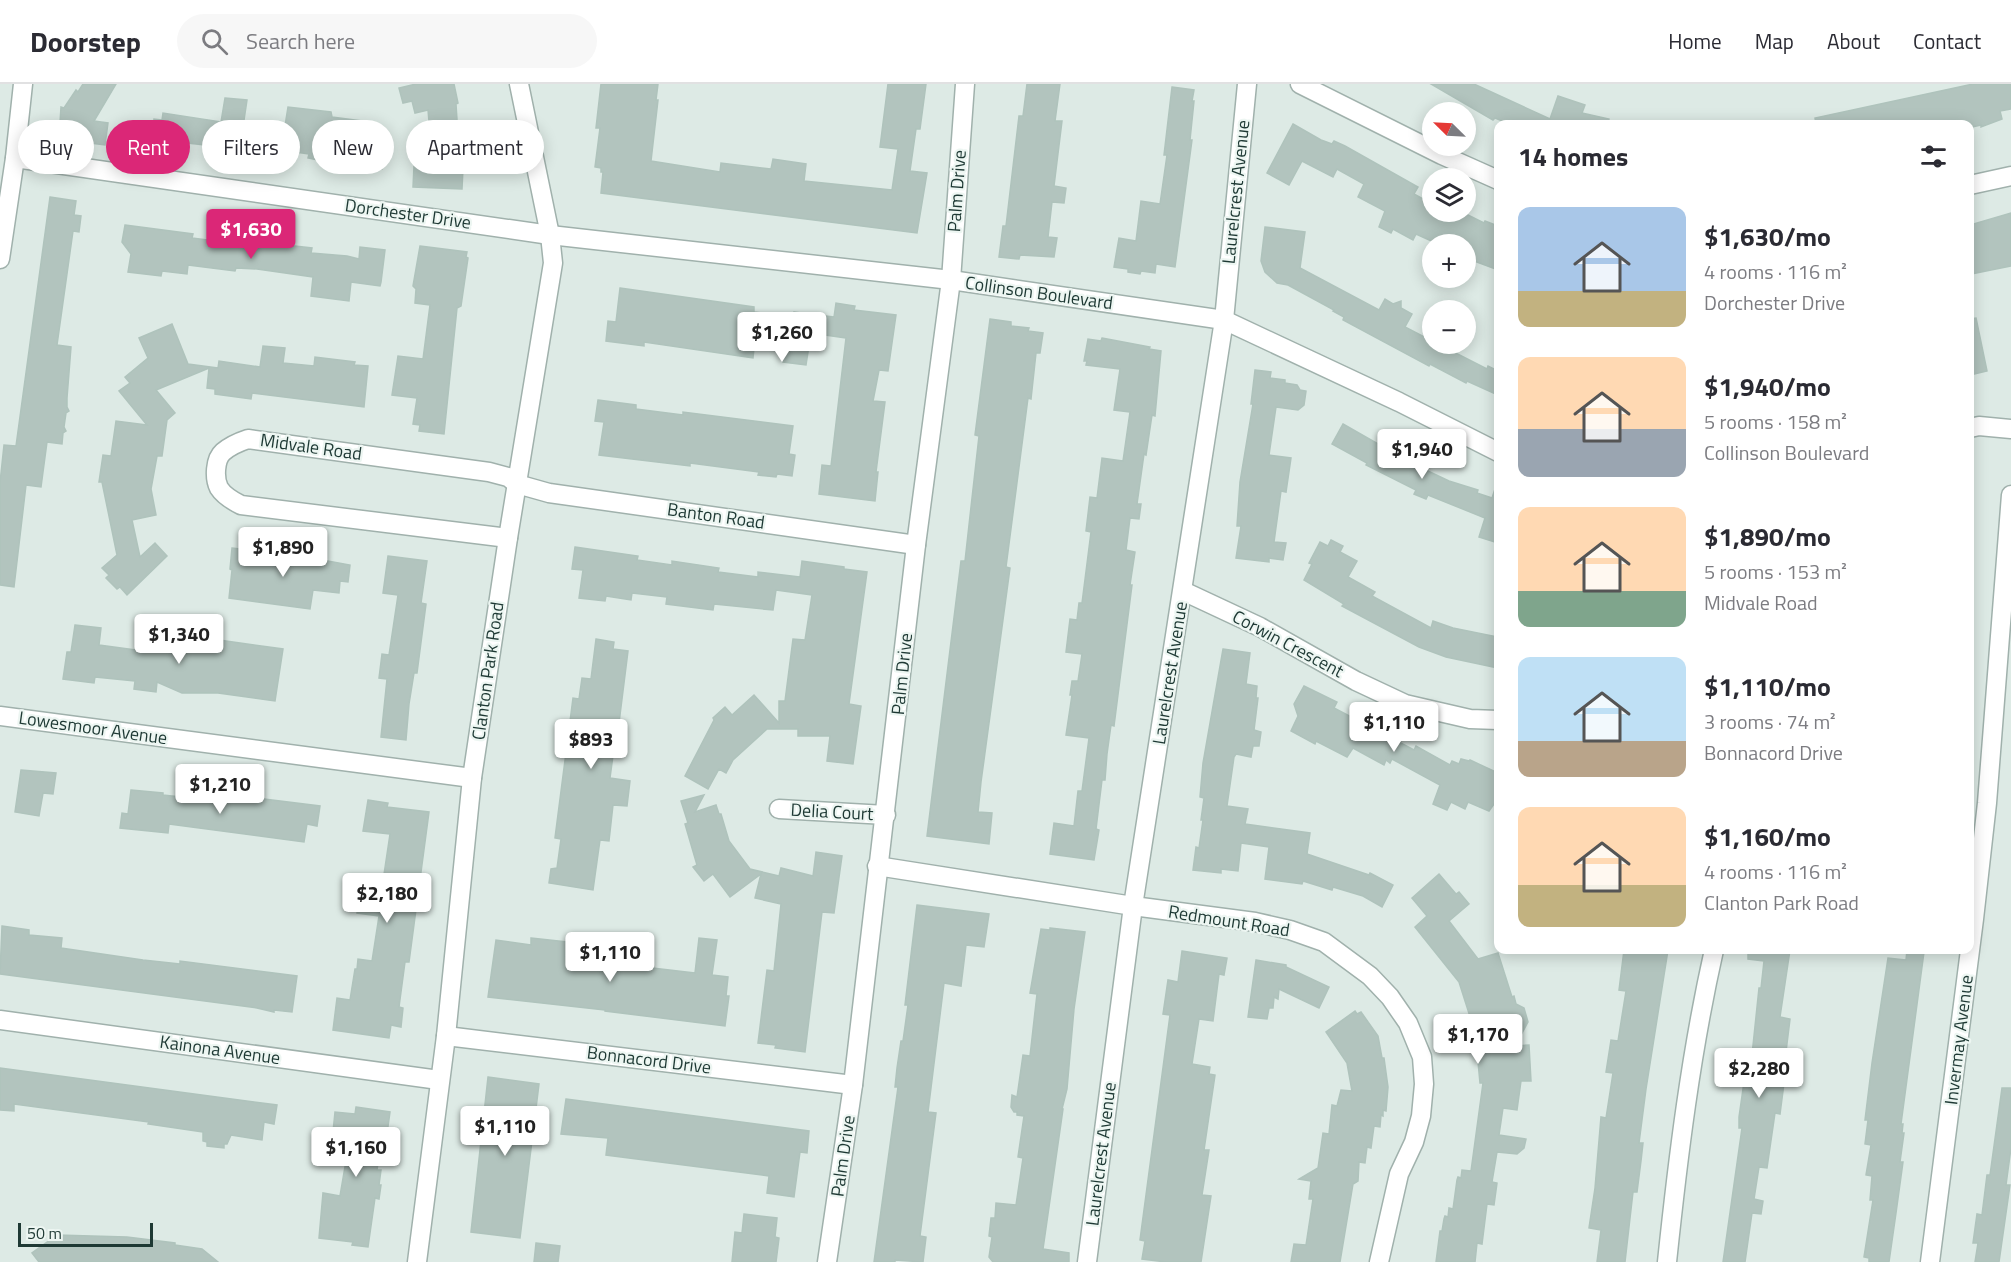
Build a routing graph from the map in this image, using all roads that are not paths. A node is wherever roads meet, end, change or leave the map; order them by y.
1 (23, 84) edge
2 (519, 84) edge
3 (965, 84) edge
4 (1247, 84) edge
5 (1300, 84) edge
6 (15, 158) junction
7 (2011, 176) edge
8 (1494, 178) edge
9 (1974, 184) edge
10 (550, 235) junction
11 (0, 259) edge
12 (951, 280) junction
13 (1224, 320) junction
14 (1974, 427) edge
15 (2011, 429) edge
16 (1494, 450) edge
17 (517, 484) junction
18 (2011, 495) edge
19 (508, 538) junction
20 (916, 545) junction
21 (1183, 591) junction
22 (0, 716) edge
23 (1494, 720) edge
24 (472, 778) junction
25 (778, 809) dead end
26 (886, 814) junction
27 (877, 866) junction
28 (1133, 906) junction
29 (1974, 919) edge
30 (1713, 954) edge
31 (1970, 954) edge
32 (0, 1020) edge
33 (446, 1036) junction
34 (439, 1080) junction
35 (853, 1085) junction
36 (417, 1262) edge
37 (827, 1262) edge
38 (1087, 1262) edge
39 (1379, 1262) edge
40 (1667, 1262) edge
41 (1930, 1262) edge

1 - 6 street
2 - 10 street, Clanton Park Road
3 - 12 street, Palm Drive
4 - 13 street, Laurelcrest Avenue
5 - 8 street
6 - 10 street, Dorchester Drive
6 - 11 street
7 - 9 street
10 - 12 street, Collinson Boulevard
10 - 17 street, Clanton Park Road
12 - 13 street, Collinson Boulevard
12 - 20 street, Palm Drive
13 - 16 street, Collinson Boulevard
13 - 21 street, Laurelcrest Avenue
14 - 15 street
17 - 19 street, Clanton Park Road
17 - 19 street, Midvale Road
17 - 20 street, Banton Road
18 - 29 street, Invermay Avenue
19 - 24 street, Clanton Park Road
20 - 26 street, Palm Drive
21 - 23 street, Corwin Crescent
21 - 28 street, Laurelcrest Avenue
22 - 24 street, Lowesmoor Avenue
24 - 33 street, Clanton Park Road
25 - 26 street, Delia Court
26 - 27 street, Palm Drive
27 - 28 street, Redmount Road
27 - 35 street, Palm Drive
28 - 38 street, Laurelcrest Avenue
28 - 39 street, Redmount Road
30 - 40 street
31 - 41 street, Invermay Avenue
32 - 34 street, Kainona Avenue
33 - 34 street, Clanton Park Road
33 - 35 street, Bonnacord Drive
34 - 36 street, Clanton Park Road
35 - 37 street, Palm Drive

